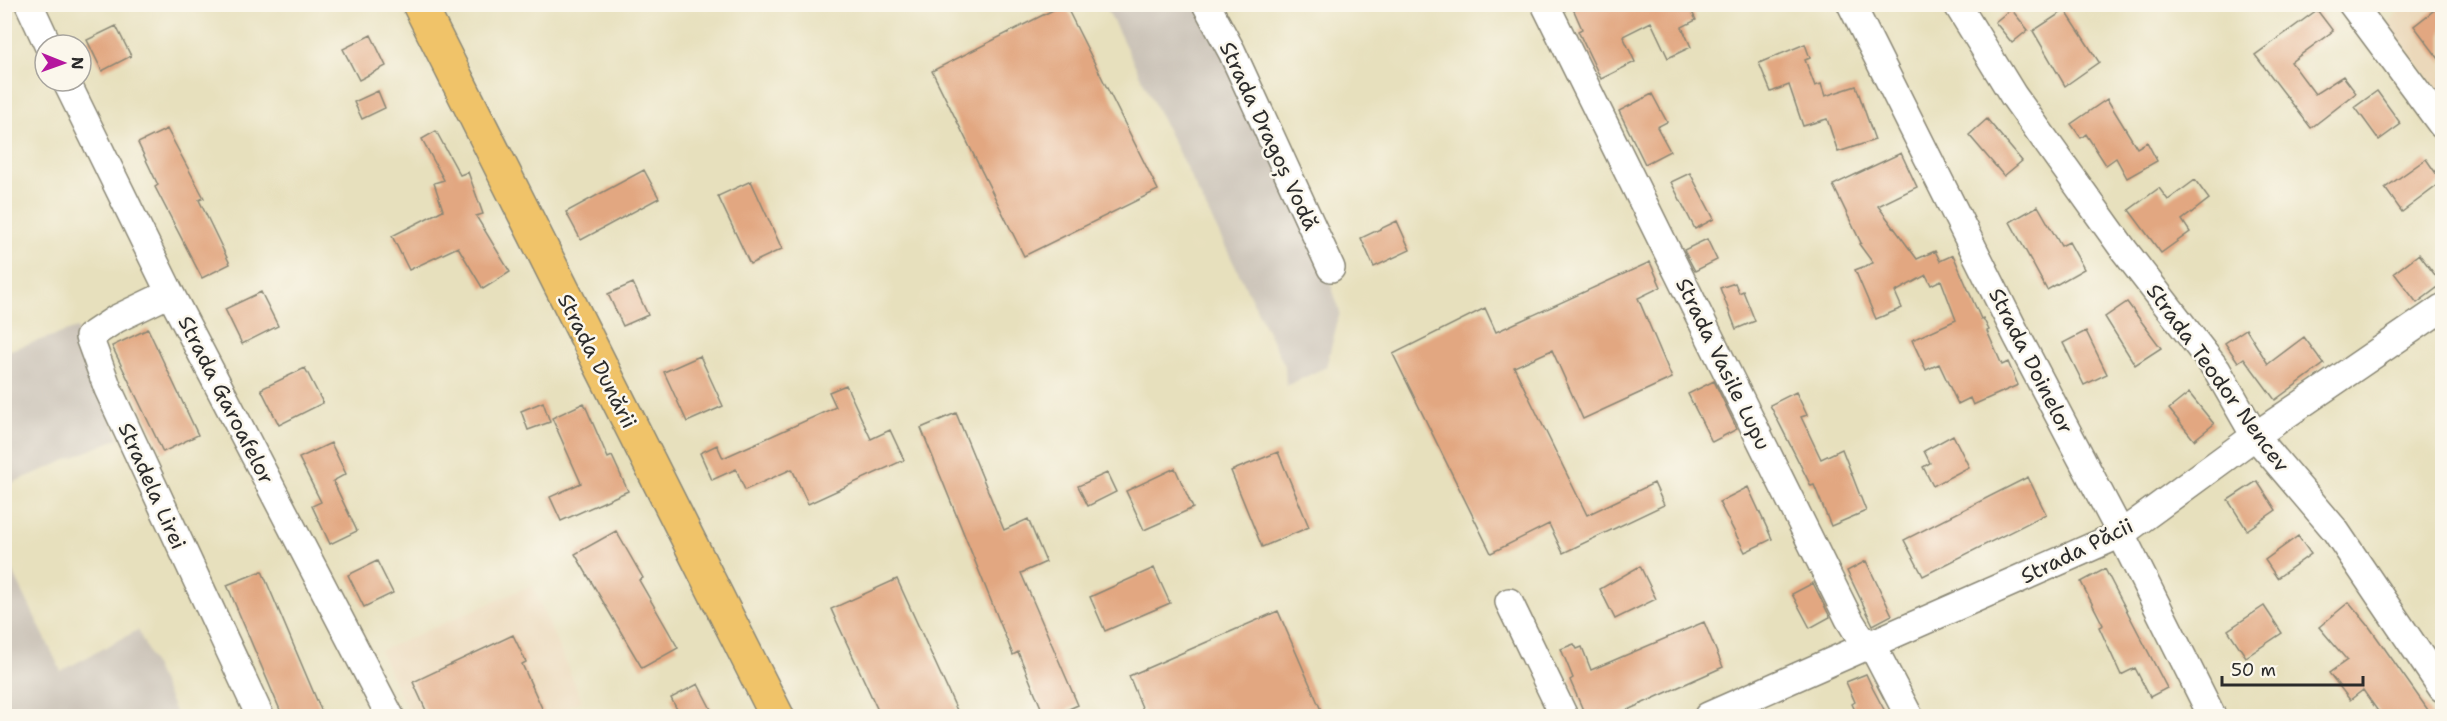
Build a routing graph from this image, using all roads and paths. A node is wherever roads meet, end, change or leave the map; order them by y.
1 (29, 4) edge
2 (419, 4) edge
3 (1206, 4) edge
4 (1545, 4) edge
5 (1851, 4) edge
6 (1958, 4) edge
7 (2352, 4) edge
8 (42, 33) edge
9 (72, 93) edge
10 (2442, 125) edge
11 (1330, 268) dead end
12 (170, 293) junction
13 (2442, 308) edge
14 (2255, 436) junction
15 (2121, 534) junction
16 (1509, 602) dead end
17 (1872, 645) junction
18 (2442, 688) edge
19 (260, 717) edge
20 (390, 717) edge
21 (777, 717) edge
22 (1564, 717) edge
23 (1708, 717) edge
24 (1909, 717) edge
25 (2212, 717) edge

1 - 8 street
2 - 21 main road, Strada Dunării
3 - 11 street, Strada Dragoș Vodă
4 - 17 street, Strada Vasile Lupu
5 - 15 street, Strada Doinelor
6 - 14 street, Strada Teodor Nencev
7 - 10 street
9 - 12 street, Strada Garoafelor
12 - 19 street, Stradela Lirei
12 - 20 street, Strada Garoafelor
13 - 14 street, Strada Păcii
14 - 15 street, Strada Păcii
14 - 18 street, Strada Teodor Nencev
15 - 17 street, Strada Păcii
15 - 25 street, Strada Doinelor
16 - 22 street
17 - 23 street, Strada Păcii
17 - 24 street, Strada Vasile Lupu

